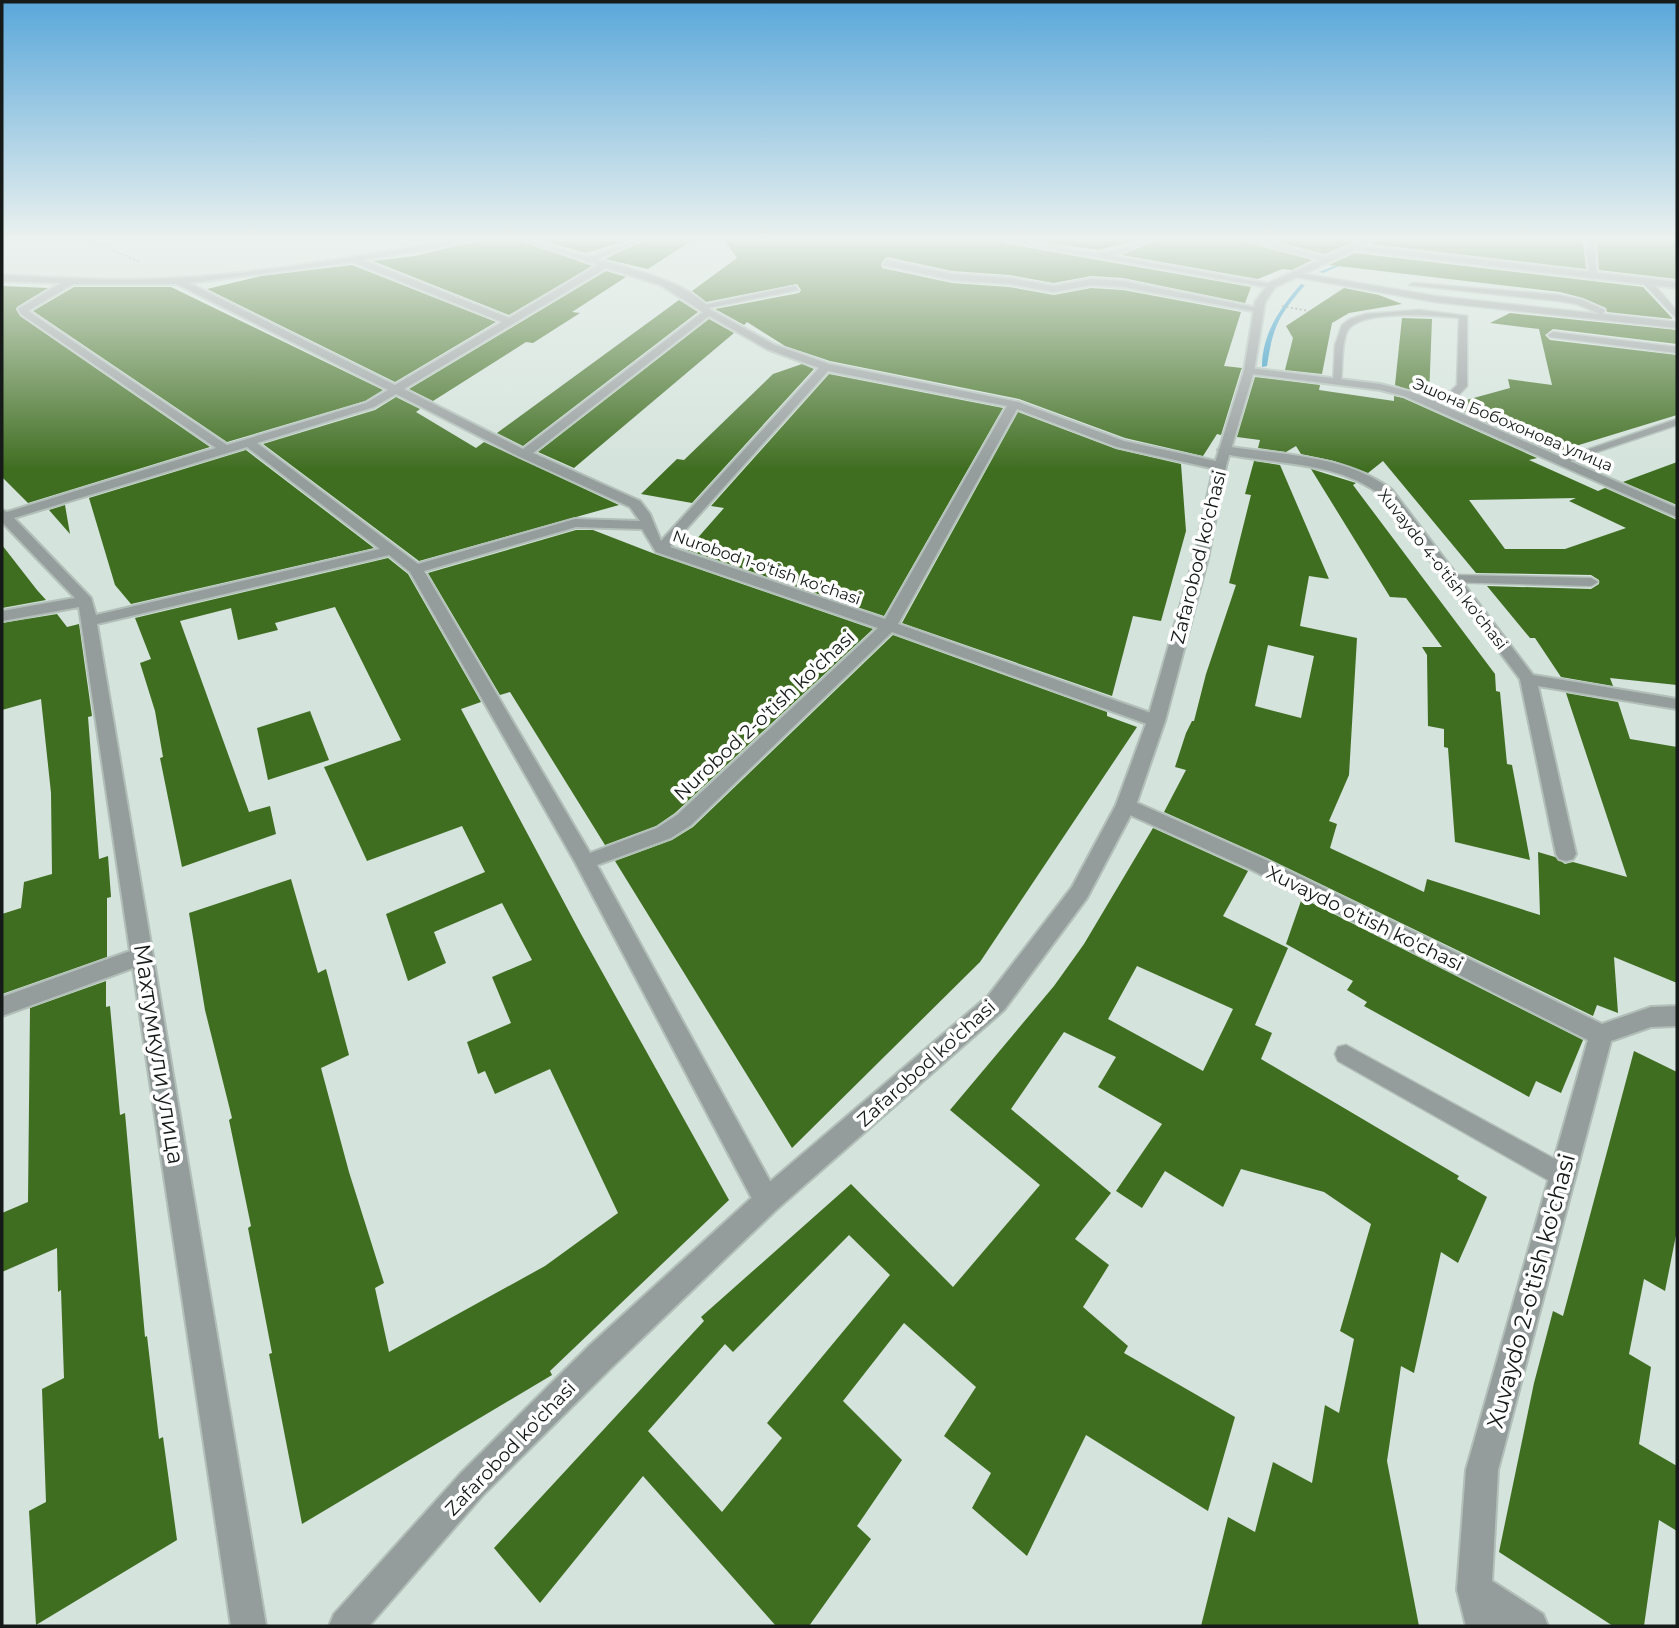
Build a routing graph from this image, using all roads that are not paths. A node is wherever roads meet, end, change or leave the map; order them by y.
1 (31, 317) edge
2 (251, 317) edge
3 (498, 317) edge
4 (519, 317) edge
5 (696, 317) edge
6 (720, 317) edge
7 (1257, 317) edge
8 (1374, 317) edge
9 (1463, 317) edge
10 (1605, 317) edge
11 (511, 322) junction
12 (1677, 325) edge
13 (1553, 335) dead end
14 (1677, 350) edge
15 (826, 367) junction
16 (1248, 371) junction
17 (1336, 381) junction
18 (397, 390) junction
19 (1432, 403) junction
20 (1014, 404) junction
21 (1677, 422) edge
22 (248, 442) junction
23 (225, 449) junction
24 (524, 454) junction
25 (1222, 458) junction
26 (1560, 461) junction
27 (1677, 513) edge
28 (3, 516) edge
29 (649, 524) junction
30 (661, 549) junction
31 (392, 550) junction
32 (416, 569) junction
33 (1452, 579) junction
34 (1591, 582) dead end
35 (87, 611) junction
36 (2, 616) edge
37 (889, 626) junction
38 (1528, 679) junction
39 (1677, 704) edge
40 (1156, 721) junction
41 (1126, 805) junction
42 (1566, 854) dead end
43 (585, 862) junction
44 (144, 955) junction
45 (2, 1007) edge
46 (1676, 1016) edge
47 (1601, 1035) junction
48 (1346, 1054) dead end
49 (1563, 1176) junction
50 (767, 1202) junction
51 (1474, 1590) junction
52 (248, 1626) edge
53 (346, 1626) edge
54 (1483, 1626) edge
55 (1531, 1626) edge

1 - 23 street
2 - 18 street, Nurobod 1-o'tish ko'chasi
3 - 11 street
4 - 11 street
5 - 24 street
6 - 15 street, Xuvaydo 4-o'tish ko'chasi
7 - 16 street, Zafarobod ko'chasi
8 - 17 lane
9 - 19 lane
10 - 12 lane
11 - 18 street
13 - 14 lane
15 - 20 street, Xuvaydo 4-o'tish ko'chasi
15 - 30 street
16 - 17 street, Эшона Бобохонова улица
16 - 25 street, Zafarobod ko'chasi
17 - 19 street, Эшона Бобохонова улица
18 - 22 street
18 - 24 street, Nurobod 1-o'tish ko'chasi
19 - 26 street, Эшона Бобохонова улица
20 - 25 street, Xuvaydo 4-o'tish ko'chasi
20 - 37 street, Nurobod 2-o'tish ko'chasi
21 - 26 lane
22 - 23 street
22 - 31 street
23 - 28 street
24 - 29 street, Nurobod 1-o'tish ko'chasi
25 - 33 street, Xuvaydo 4-o'tish ko'chasi
25 - 40 street, Zafarobod ko'chasi
26 - 27 street, Эшона Бобохонова улица
28 - 35 street
29 - 30 street, Nurobod 1-o'tish ko'chasi
29 - 32 street
30 - 37 street, Nurobod 1-o'tish ko'chasi
31 - 32 street
31 - 35 street
32 - 43 street
33 - 34 lane
33 - 38 street, Xuvaydo 4-o'tish ko'chasi
35 - 36 street
35 - 44 street, Махтумкули улица
37 - 40 street, Nurobod 1-o'tish ko'chasi
37 - 43 street, Nurobod 2-o'tish ko'chasi
38 - 39 street
38 - 42 street, Xuvaydo 4-o'tish ko'chasi
40 - 41 street, Zafarobod ko'chasi
41 - 47 street, Xuvaydo o'tish ko'chasi
41 - 50 street, Zafarobod ko'chasi
43 - 50 street
44 - 45 street
44 - 52 street, Махтумкули улица
46 - 47 street
47 - 49 street, Xuvaydo 2-o'tish ko'chasi
48 - 49 lane
49 - 51 street, Xuvaydo 2-o'tish ko'chasi
50 - 53 street, Zafarobod ko'chasi
51 - 54 street, Xuvaydo 2-o'tish ko'chasi
51 - 55 street

